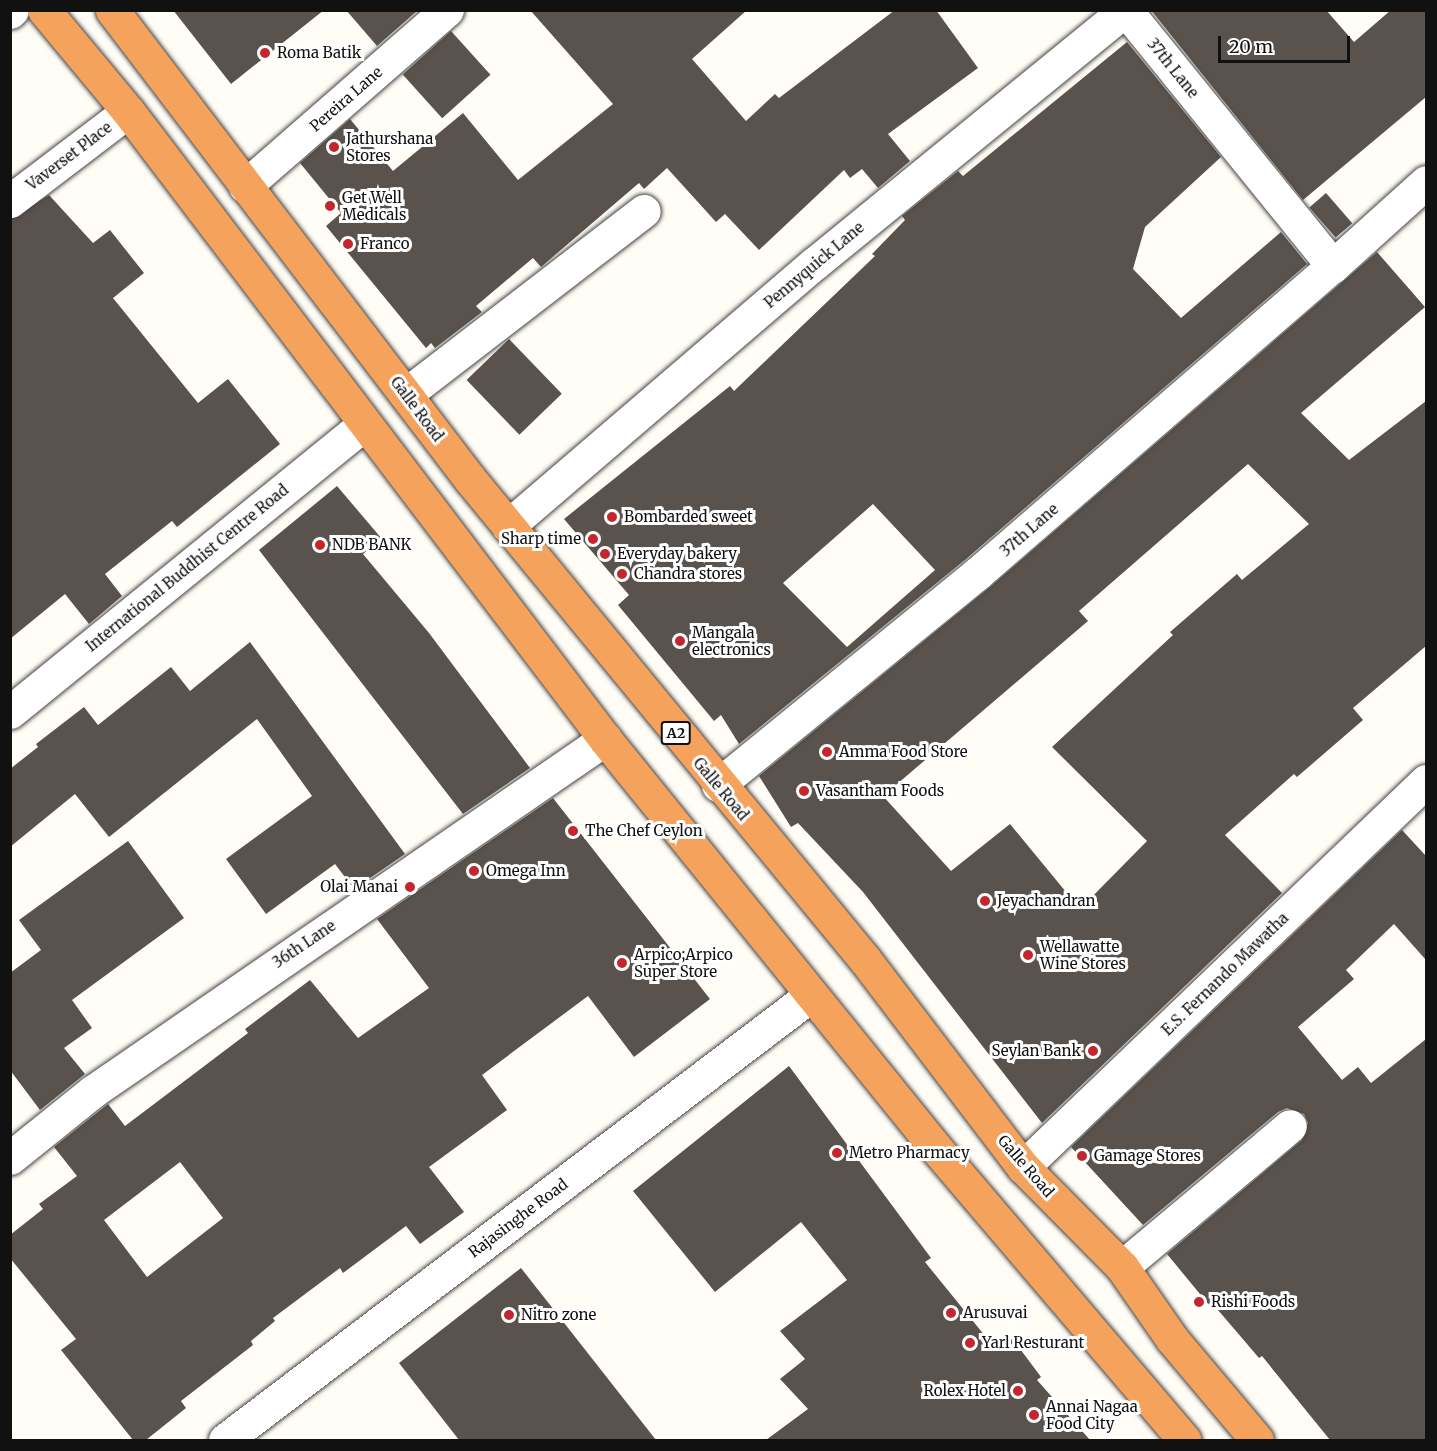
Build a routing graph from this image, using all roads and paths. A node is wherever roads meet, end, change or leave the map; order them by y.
1 (44, 10) edge
2 (112, 10) edge
3 (447, 10) edge
4 (1126, 10) edge
5 (128, 111) junction
6 (1426, 182) edge
7 (245, 186) junction
8 (10, 201) edge
9 (644, 212) dead end
10 (1333, 266) junction
11 (406, 394) junction
12 (364, 424) junction
13 (508, 526) junction
14 (10, 712) edge
15 (605, 740) junction
16 (1426, 781) edge
17 (718, 785) junction
18 (810, 996) junction
19 (1290, 1126) dead end
20 (10, 1158) edge
21 (1023, 1167) junction
22 (1122, 1267) junction
23 (225, 1440) edge
24 (1184, 1440) edge
25 (1257, 1440) edge

1 - 5 highway
2 - 7 highway, Galle Road / A2
3 - 7 street, Pereira Lane
4 - 10 street, 37th Lane
4 - 13 street, Pennyquick Lane
5 - 8 street, Vaverset Place
5 - 12 highway
6 - 10 street, 37th Lane
7 - 11 highway, Galle Road / A2
9 - 11 street
10 - 17 street, 37th Lane
11 - 13 highway, Galle Road / A2
12 - 14 street, International Buddhist Centre Road
12 - 15 highway
13 - 17 highway, Galle Road / A2
15 - 18 highway
15 - 20 street, 36th Lane
16 - 21 street, E.S. Fernando Mawatha
17 - 21 highway, Galle Road / A2
18 - 23 street, Rajasinghe Road
18 - 24 highway
19 - 22 street
21 - 22 highway, Galle Road / A2
22 - 25 highway, Galle Road / A2

